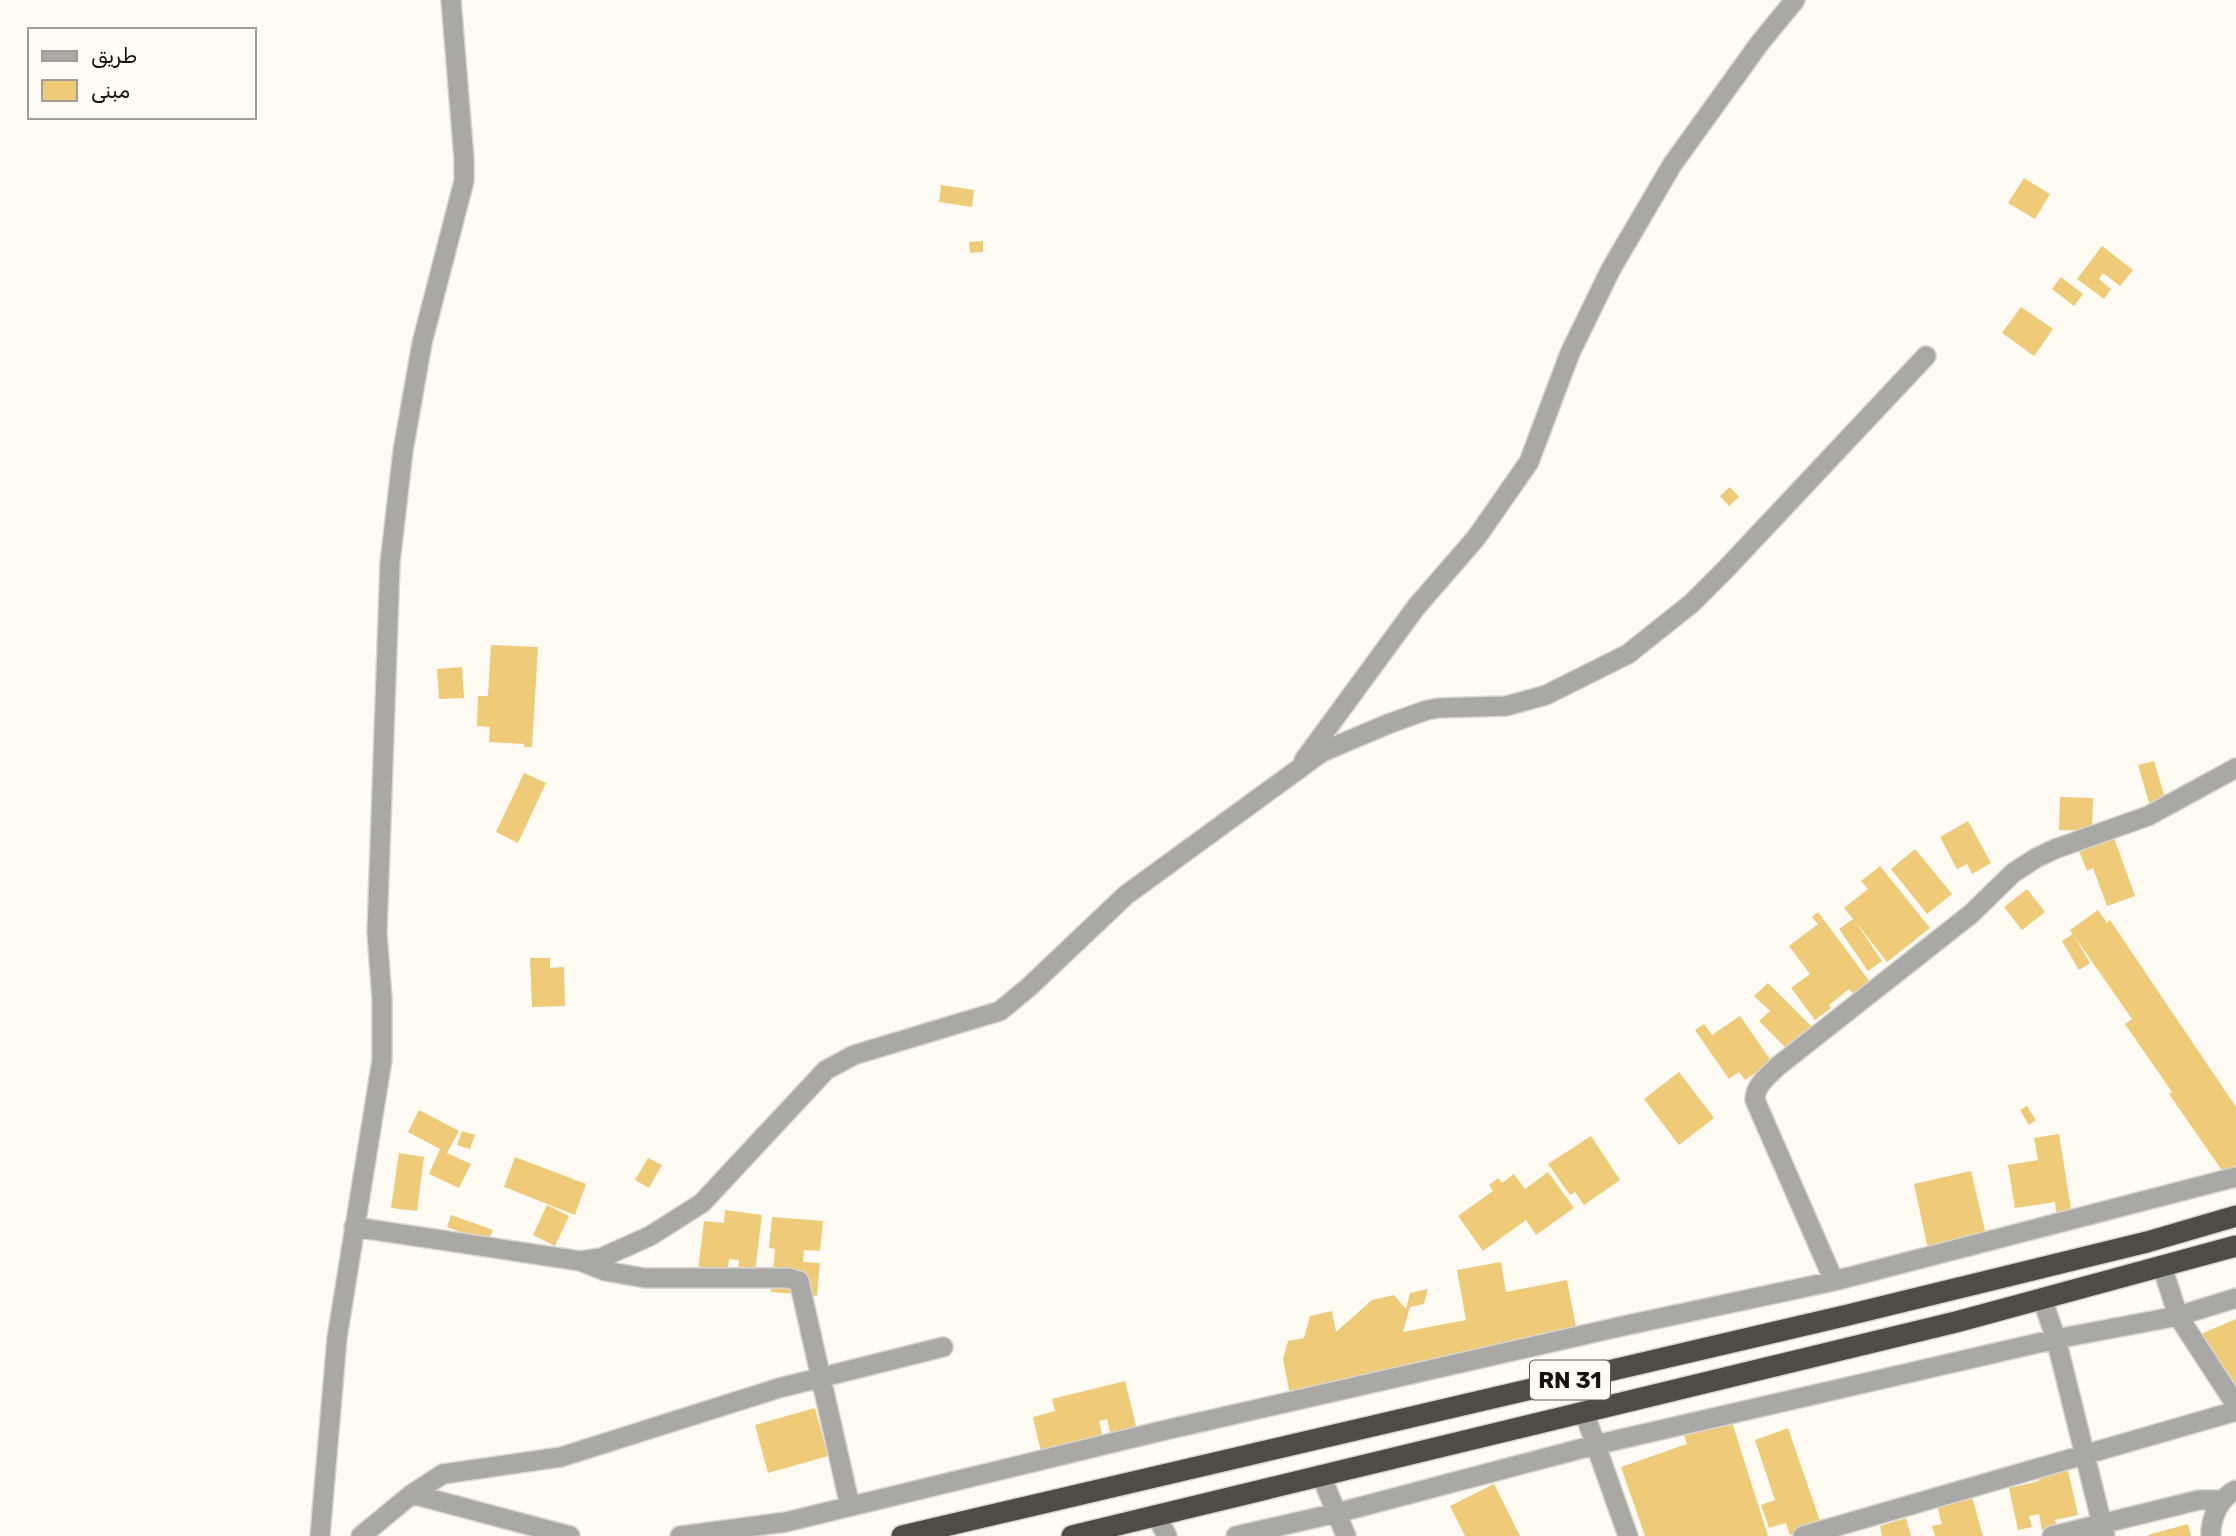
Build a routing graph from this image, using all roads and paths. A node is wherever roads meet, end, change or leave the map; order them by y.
1 (451, 0) edge
2 (1795, 0) edge
3 (1926, 356) dead end
4 (2236, 768) edge
5 (1297, 769) junction
6 (2236, 1177) edge
7 (2236, 1216) edge
8 (354, 1227) junction
9 (2236, 1246) edge
10 (580, 1261) junction
11 (2162, 1266) junction
12 (1834, 1281) junction
13 (2042, 1298) junction
14 (2236, 1298) edge
15 (2178, 1316) junction
16 (2056, 1339) junction
17 (943, 1347) dead end
18 (820, 1378) junction
19 (2236, 1405) edge
20 (2236, 1411) edge
21 (1584, 1412) junction
22 (1595, 1445) junction
23 (2084, 1454) junction
24 (1321, 1475) junction
25 (412, 1494) junction
26 (2230, 1495) edge
27 (850, 1506) junction
28 (1337, 1513) junction
29 (1156, 1516) junction
30 (2104, 1530) edge
31 (320, 1536) edge
32 (361, 1536) edge
33 (570, 1536) edge
34 (680, 1536) edge
35 (902, 1536) edge
36 (1072, 1536) edge
37 (1167, 1536) edge
38 (1236, 1536) edge
39 (1346, 1536) edge
40 (1628, 1536) edge
41 (1803, 1536) edge
42 (2052, 1536) edge
43 (2211, 1536) edge

1 - 8 street
2 - 5 street
3 - 5 street
4 - 12 street
5 - 10 street
6 - 12 street
7 - 35 highway, RN 31
8 - 10 street
8 - 31 street
9 - 11 highway, RN 31
10 - 18 street
11 - 13 highway, RN 31
11 - 15 street
12 - 27 street
13 - 16 street
13 - 21 highway, RN 31
14 - 15 street
15 - 16 street
15 - 19 street
16 - 22 street
16 - 23 street
17 - 18 street
18 - 25 street
18 - 27 street
20 - 23 street
21 - 22 street
21 - 24 highway, RN 31
22 - 28 street
22 - 40 street
23 - 30 street
23 - 41 street
24 - 28 street
24 - 29 highway, RN 31
25 - 32 street
25 - 33 street
26 - 30 street
26 - 43 street
27 - 34 street
28 - 38 street
28 - 39 street
29 - 36 highway, RN 31
29 - 37 street
30 - 42 street

